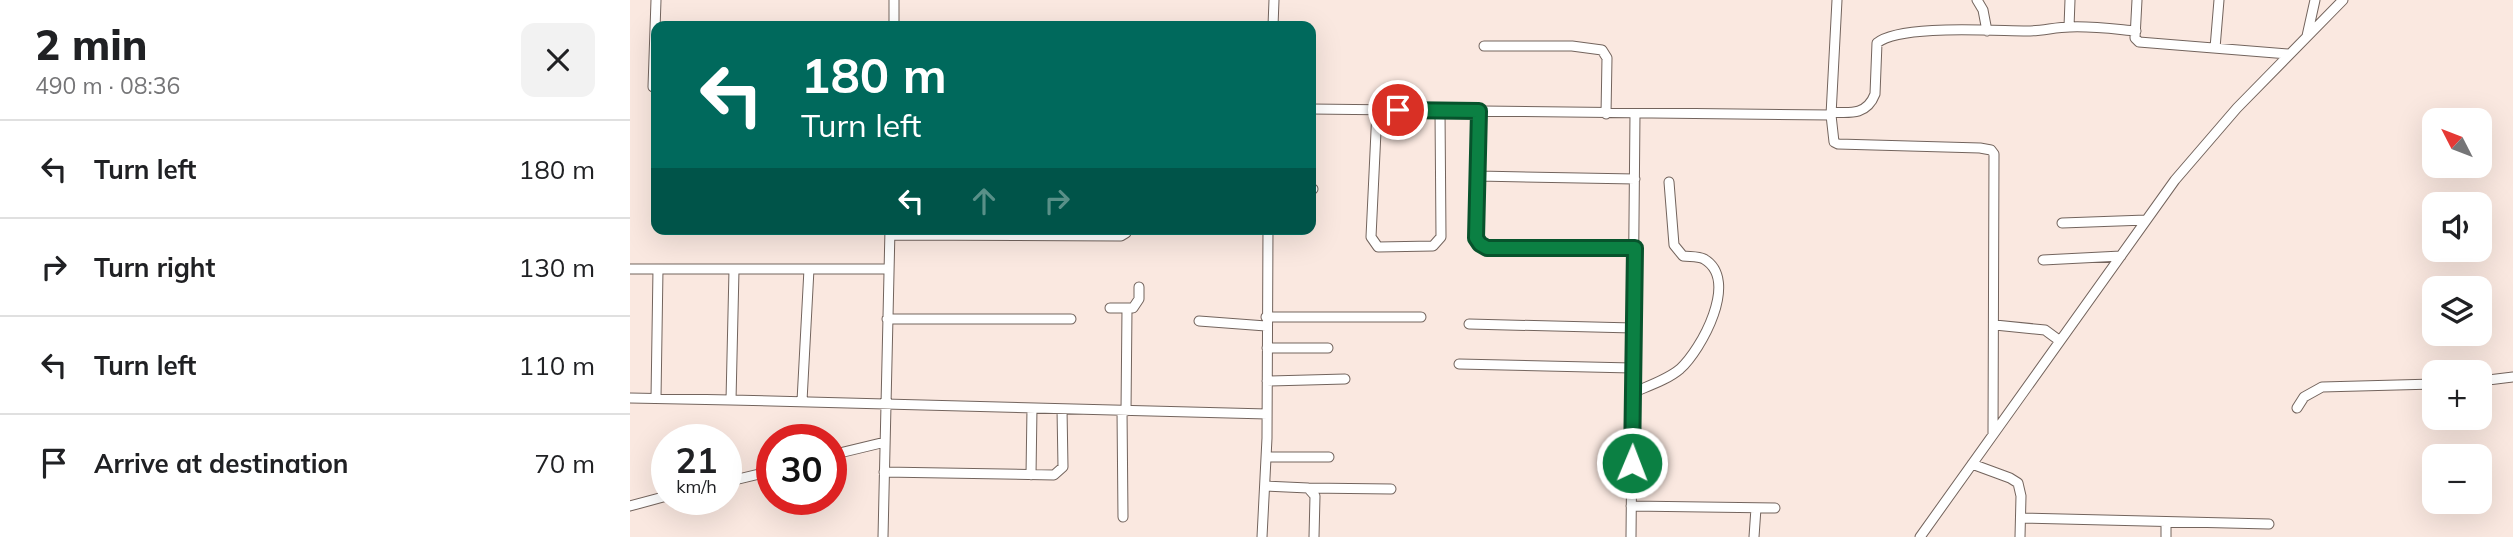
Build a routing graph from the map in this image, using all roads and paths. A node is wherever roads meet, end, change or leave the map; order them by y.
1 (656, 0) edge
2 (894, 0) edge
3 (1274, 0) edge
4 (1837, 0) edge
5 (1977, 0) edge
6 (2070, 0) edge
7 (2137, 0) edge
8 (2219, 0) edge
9 (2315, 0) edge
10 (2343, 0) edge
11 (655, 21) edge
12 (894, 21) edge
13 (1273, 21) edge
14 (2069, 27) junction
15 (1987, 31) junction
16 (2136, 31) junction
17 (2306, 36) junction
18 (1485, 46) dead end
19 (2215, 48) junction
20 (2288, 54) junction
21 (1316, 109) edge
22 (1377, 110) junction
23 (1440, 111) junction
24 (1479, 111) junction
25 (1606, 114) junction
26 (1635, 114) junction
27 (1831, 114) junction
28 (1478, 176) junction
29 (1635, 179) junction
30 (1670, 182) dead end
31 (2146, 220) junction
32 (2062, 223) dead end
33 (890, 235) edge
34 (1063, 235) edge
35 (1123, 235) edge
36 (1268, 235) edge
37 (1635, 248) junction
38 (2121, 256) junction
39 (2043, 260) dead end
40 (630, 269) edge
41 (658, 269) junction
42 (809, 269) junction
43 (888, 269) junction
44 (734, 270) junction
45 (1139, 287) dead end
46 (1110, 308) dead end
47 (1127, 309) junction
48 (1421, 317) dead end
49 (887, 319) junction
50 (1071, 319) dead end
51 (1199, 321) dead end
52 (1266, 321) junction
53 (1469, 324) dead end
54 (1995, 325) junction
55 (1633, 328) junction
56 (2060, 341) junction
57 (1266, 348) junction
58 (1328, 348) dead end
59 (1459, 365) dead end
60 (1632, 368) junction
61 (2513, 377) edge
62 (1345, 379) dead end
63 (2492, 380) edge
64 (1266, 381) junction
65 (2422, 384) edge
66 (1632, 393) junction
67 (630, 398) edge
68 (656, 398) junction
69 (732, 400) junction
70 (802, 401) junction
71 (884, 404) junction
72 (1032, 408) junction
73 (2297, 408) dead end
74 (1062, 409) junction
75 (1124, 410) junction
76 (1267, 414) junction
77 (1993, 434) junction
78 (885, 442) junction
79 (847, 451) edge
80 (1266, 457) junction
81 (1329, 457) dead end
82 (1972, 464) junction
83 (884, 472) junction
84 (1031, 475) junction
85 (1265, 486) junction
86 (1308, 488) junction
87 (1391, 489) dead end
88 (651, 500) edge
89 (630, 506) edge
90 (1631, 506) junction
91 (1756, 508) junction
92 (1775, 508) dead end
93 (1123, 517) dead end
94 (2021, 518) junction
95 (2166, 522) junction
96 (2269, 524) dead end
97 (883, 537) edge
98 (1262, 537) edge
99 (1314, 537) edge
100 (1631, 537) edge
101 (1754, 537) edge
102 (1920, 537) edge
103 (2021, 537) edge
104 (2166, 537) edge

1 - 11 street
2 - 12 street
3 - 13 street
4 - 27 street
5 - 15 street
6 - 14 street
7 - 16 street
8 - 19 street
9 - 17 street
10 - 17 street
14 - 15 street
14 - 16 street
15 - 27 street
16 - 19 street
17 - 20 street
18 - 25 street
19 - 20 street
20 - 31 street
21 - 22 street
22 - 23 street
22 - 23 street
23 - 24 street
24 - 25 street
24 - 28 street
25 - 26 street
26 - 27 street
26 - 29 street
27 - 54 street
28 - 29 street
28 - 37 street
29 - 37 street
30 - 66 street
31 - 32 street
31 - 38 street
33 - 43 street
34 - 35 street
36 - 52 street
37 - 55 street
38 - 39 street
38 - 56 street
40 - 41 street
41 - 44 street
41 - 68 street
42 - 43 street
42 - 44 street
42 - 70 street
43 - 49 street
44 - 69 street
45 - 47 street
46 - 47 street
47 - 75 street
48 - 52 street
49 - 50 street
49 - 71 street
51 - 52 street
52 - 57 street
53 - 55 street
54 - 56 street
54 - 77 street
55 - 60 street
56 - 77 street
57 - 58 street
57 - 64 street
59 - 60 street
60 - 66 street
61 - 63 street
62 - 64 street
64 - 76 street
65 - 73 street
66 - 90 street
67 - 68 street
68 - 69 street
69 - 70 street
70 - 71 street
71 - 72 street
71 - 78 street
72 - 74 street
72 - 84 street
74 - 75 street
74 - 84 street
75 - 76 street
75 - 93 street
76 - 80 street
77 - 82 street
78 - 79 street
78 - 83 street
80 - 81 street
80 - 85 street
82 - 94 street
82 - 102 street
83 - 84 street
83 - 97 street
85 - 86 street
85 - 98 street
86 - 87 street
86 - 99 street
88 - 89 street
90 - 91 street
90 - 100 street
91 - 92 street
91 - 101 street
94 - 95 street
94 - 103 street
95 - 96 street
95 - 104 street

